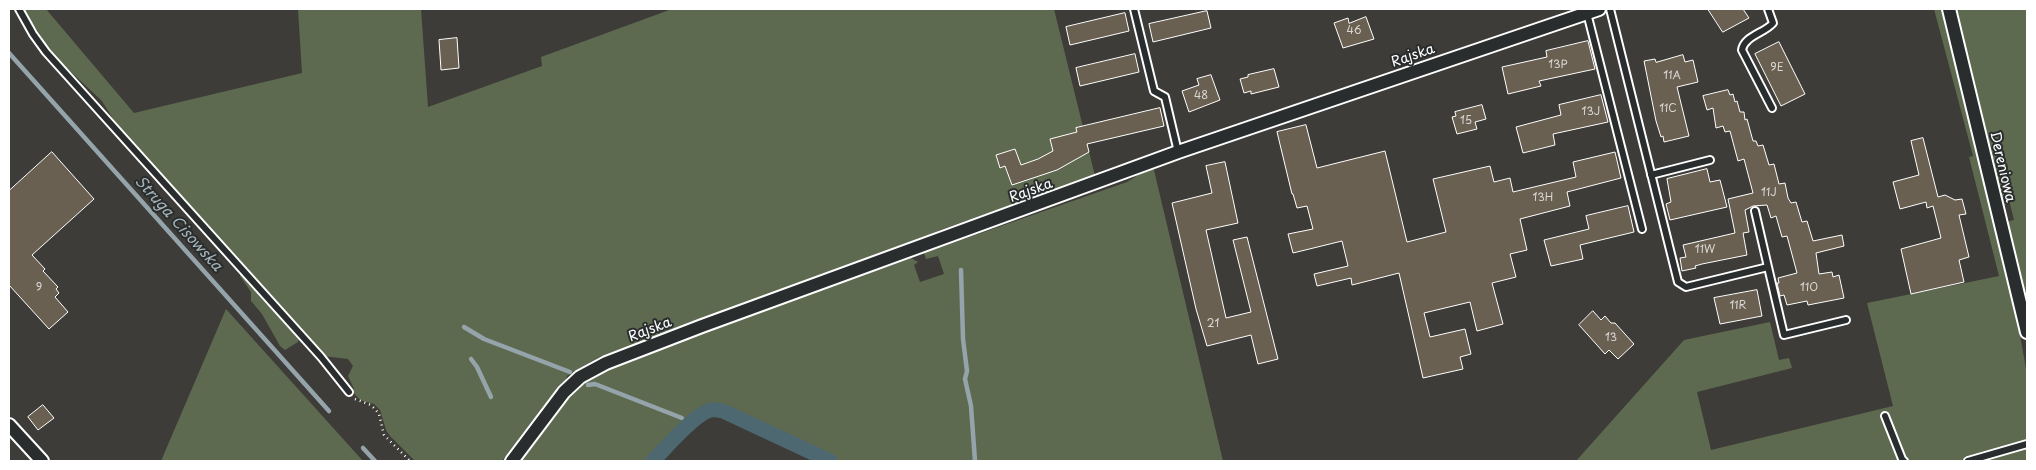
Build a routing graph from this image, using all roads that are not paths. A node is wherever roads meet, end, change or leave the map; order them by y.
1 (19, 9) edge
2 (1134, 9) edge
3 (1599, 9) edge
4 (1610, 9) edge
5 (1768, 9) edge
6 (1949, 9) edge
7 (1587, 13) junction
8 (1772, 108) dead end
9 (1178, 152) junction
10 (1710, 160) dead end
11 (1651, 175) junction
12 (1755, 211) dead end
13 (1642, 229) dead end
14 (1768, 267) junction
15 (1846, 320) dead end
16 (2027, 332) edge
17 (349, 392) road end
18 (1885, 416) dead end
19 (9, 425) edge
20 (2027, 444) edge
21 (42, 461) edge
22 (512, 461) edge
23 (1904, 461) edge
24 (1968, 461) edge

1 - 17 lane
2 - 9 lane
3 - 7 street, Rajska
4 - 11 lane
5 - 8 lane
6 - 16 street, Dereniowa
7 - 9 street, Rajska
7 - 13 lane
9 - 22 street, Rajska
10 - 11 lane
11 - 14 lane
12 - 14 lane
14 - 15 lane
18 - 23 lane
19 - 21 street
20 - 24 lane

